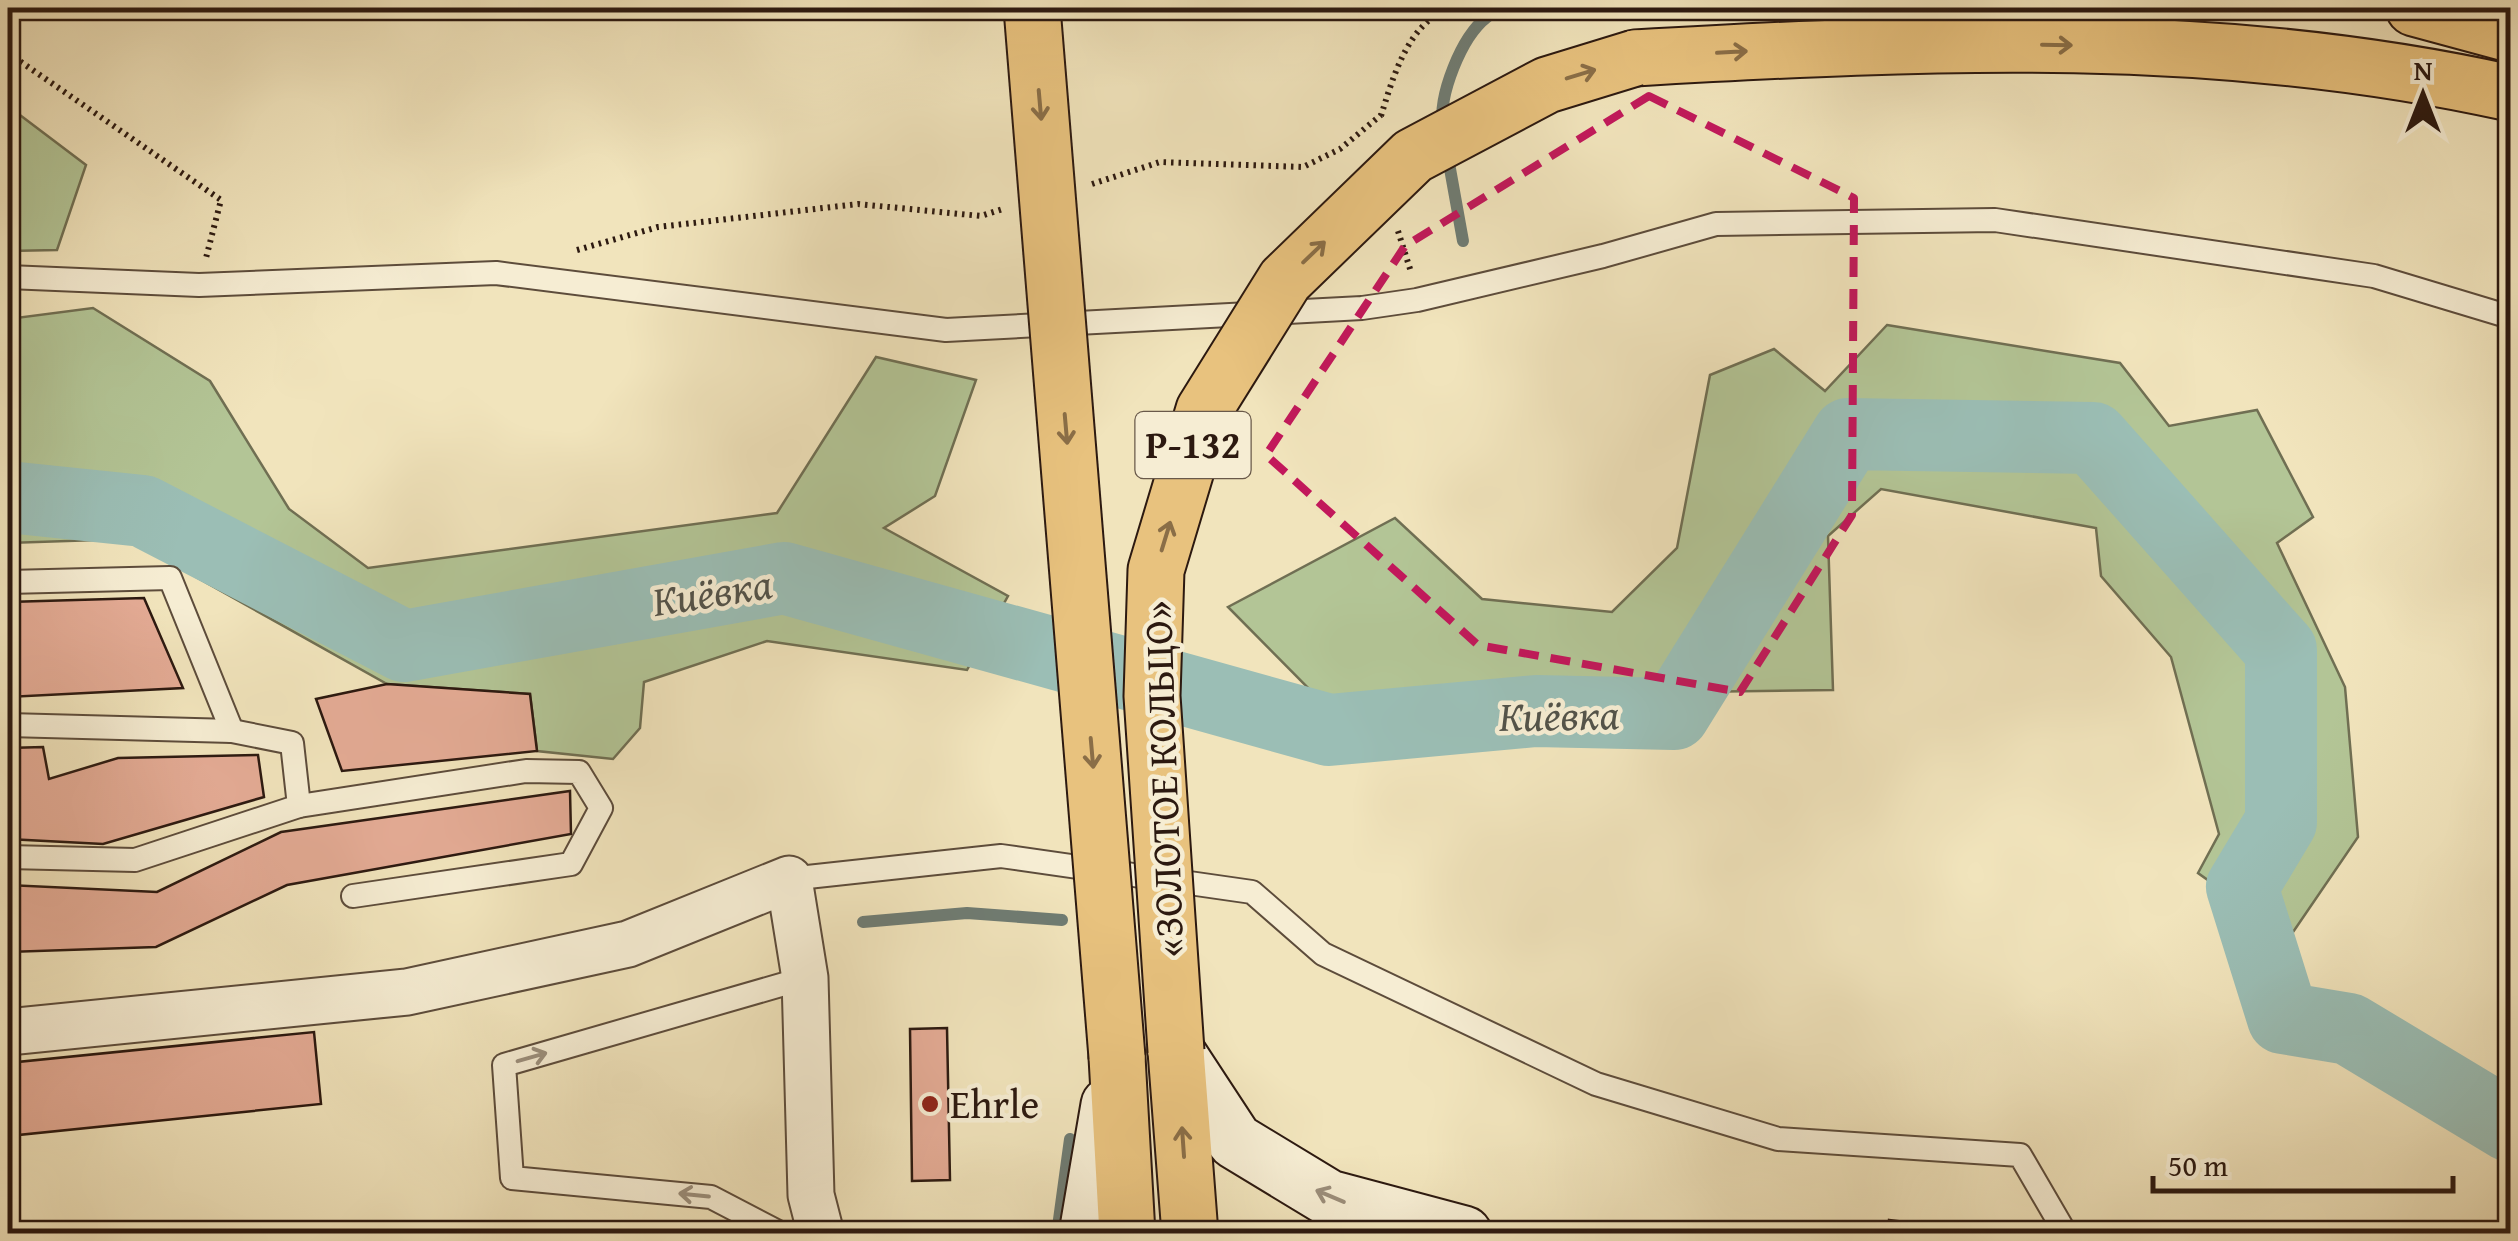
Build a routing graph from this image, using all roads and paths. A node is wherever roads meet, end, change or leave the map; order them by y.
1 (1032, 8) edge
2 (1450, 8) edge
3 (2414, 8) edge
4 (2510, 34) edge
5 (8, 53) edge
6 (2510, 93) edge
7 (1086, 186) dead end
8 (1016, 206) dead end
9 (568, 253) dead end
10 (8, 278) edge
11 (200, 285) junction
12 (2510, 317) edge
13 (8, 582) edge
14 (8, 725) edge
15 (232, 730) junction
16 (299, 806) junction
17 (8, 857) edge
18 (789, 878) junction
19 (352, 896) dead end
20 (805, 978) junction
21 (8, 1032) edge
22 (1176, 1051) junction
23 (1117, 1058) junction
24 (1453, 1232) edge
25 (782, 1234) edge
26 (821, 1234) edge
27 (1087, 1234) edge
28 (1127, 1234) edge
29 (1190, 1234) edge
30 (2066, 1234) edge

1 -> 23 highway, «ЗОЛОТОЕ КОЛЬЦО», bridge
2 - 7 path
3 - 4 highway
5 - 11 path
22 -> 6 highway, «ЗОЛОТОЕ КОЛЬЦО» / Р-132, bridge
8 - 9 path
10 - 11 lane
11 - 12 lane
13 - 15 lane
14 - 15 lane
15 - 16 lane
16 - 17 lane
16 - 19 lane
18 - 20 street
18 - 21 street
18 - 30 lane
25 -> 20 lane
20 - 26 street
24 -> 22 main road
29 -> 22 highway, Р-132
23 - 27 main road
23 - 28 highway, «ЗОЛОТОЕ КОЛЬЦО»

